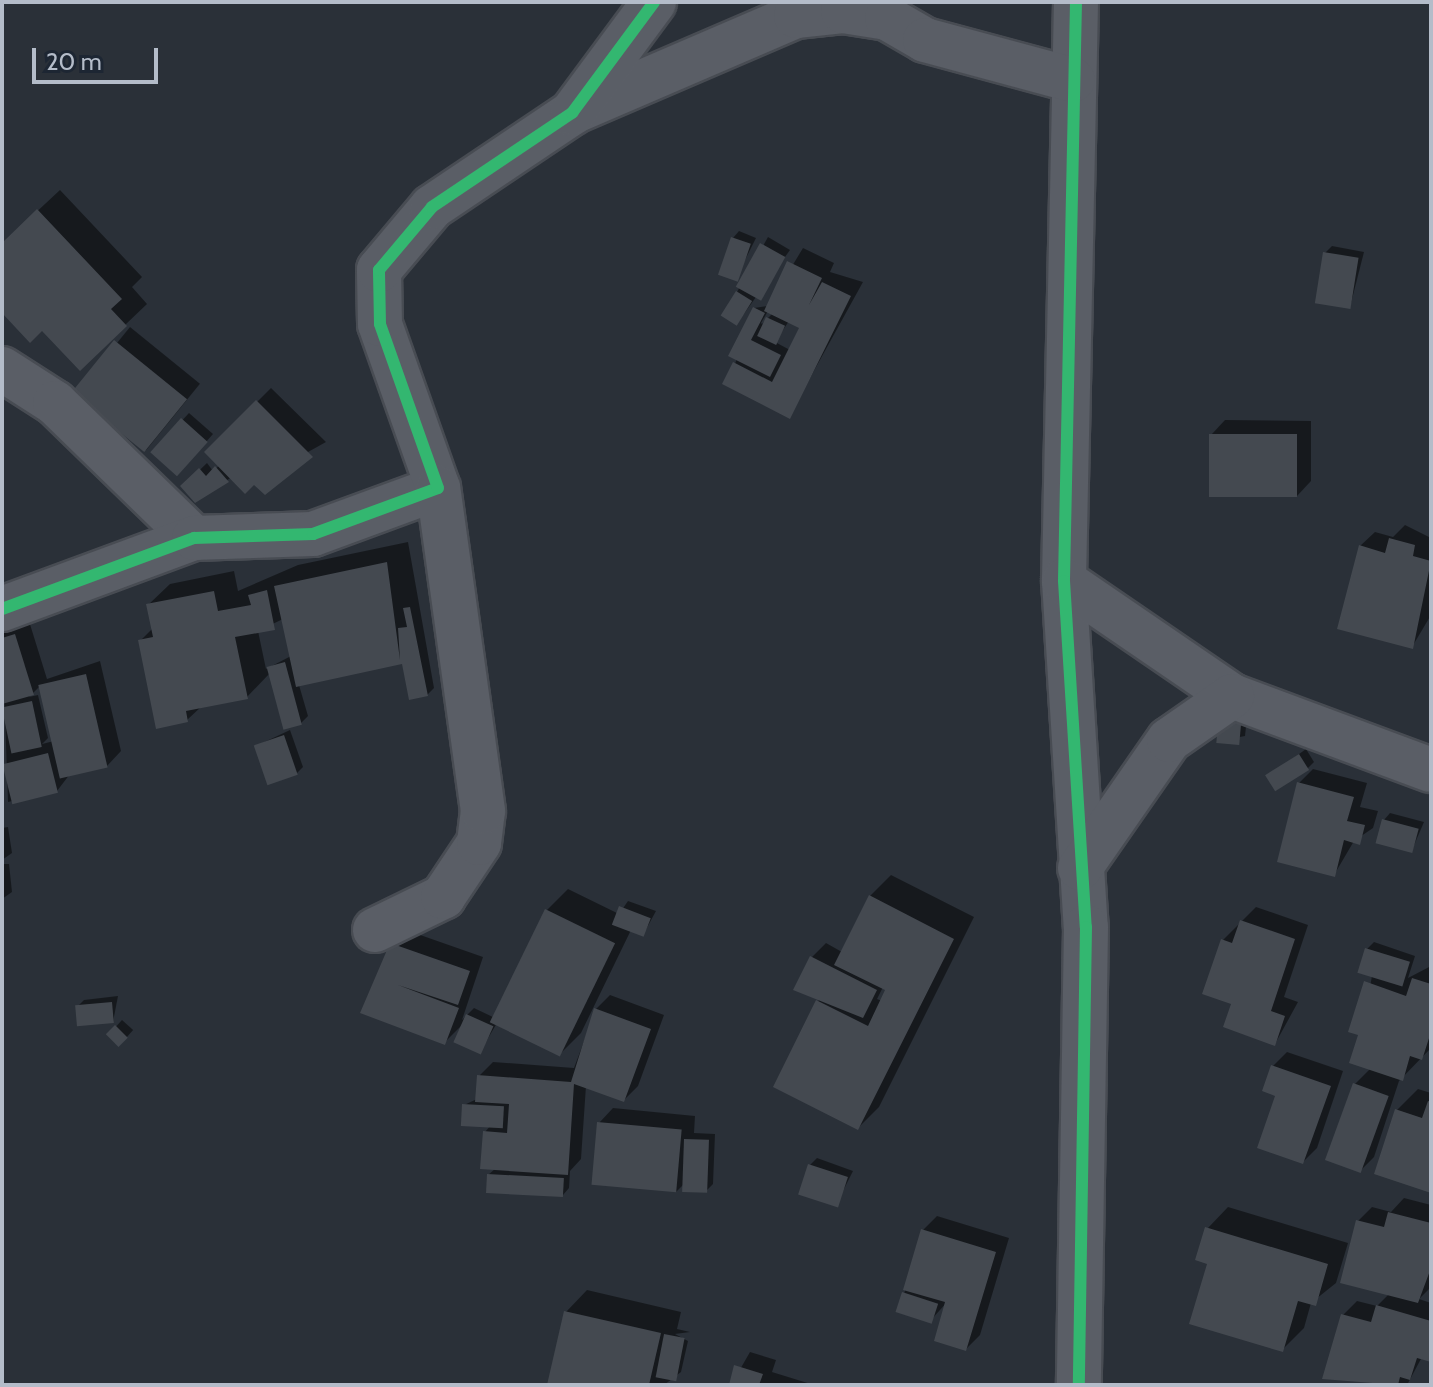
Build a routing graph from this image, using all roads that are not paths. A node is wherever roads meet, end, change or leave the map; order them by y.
1 (654, 2) edge
2 (1076, 2) edge
3 (1073, 80) junction
4 (572, 113) junction
5 (2, 369) edge
6 (438, 488) junction
7 (194, 538) junction
8 (1064, 581) junction
9 (2, 609) edge
10 (1232, 696) junction
11 (1431, 770) edge
12 (1080, 868) junction
13 (375, 930) dead end
14 (1079, 1385) edge

1 - 4 street
2 - 3 street
3 - 4 street
3 - 8 street
4 - 6 street
5 - 7 street
6 - 7 street
6 - 13 street
7 - 9 street
8 - 10 street
8 - 12 street
10 - 11 street
10 - 12 street
12 - 14 street

